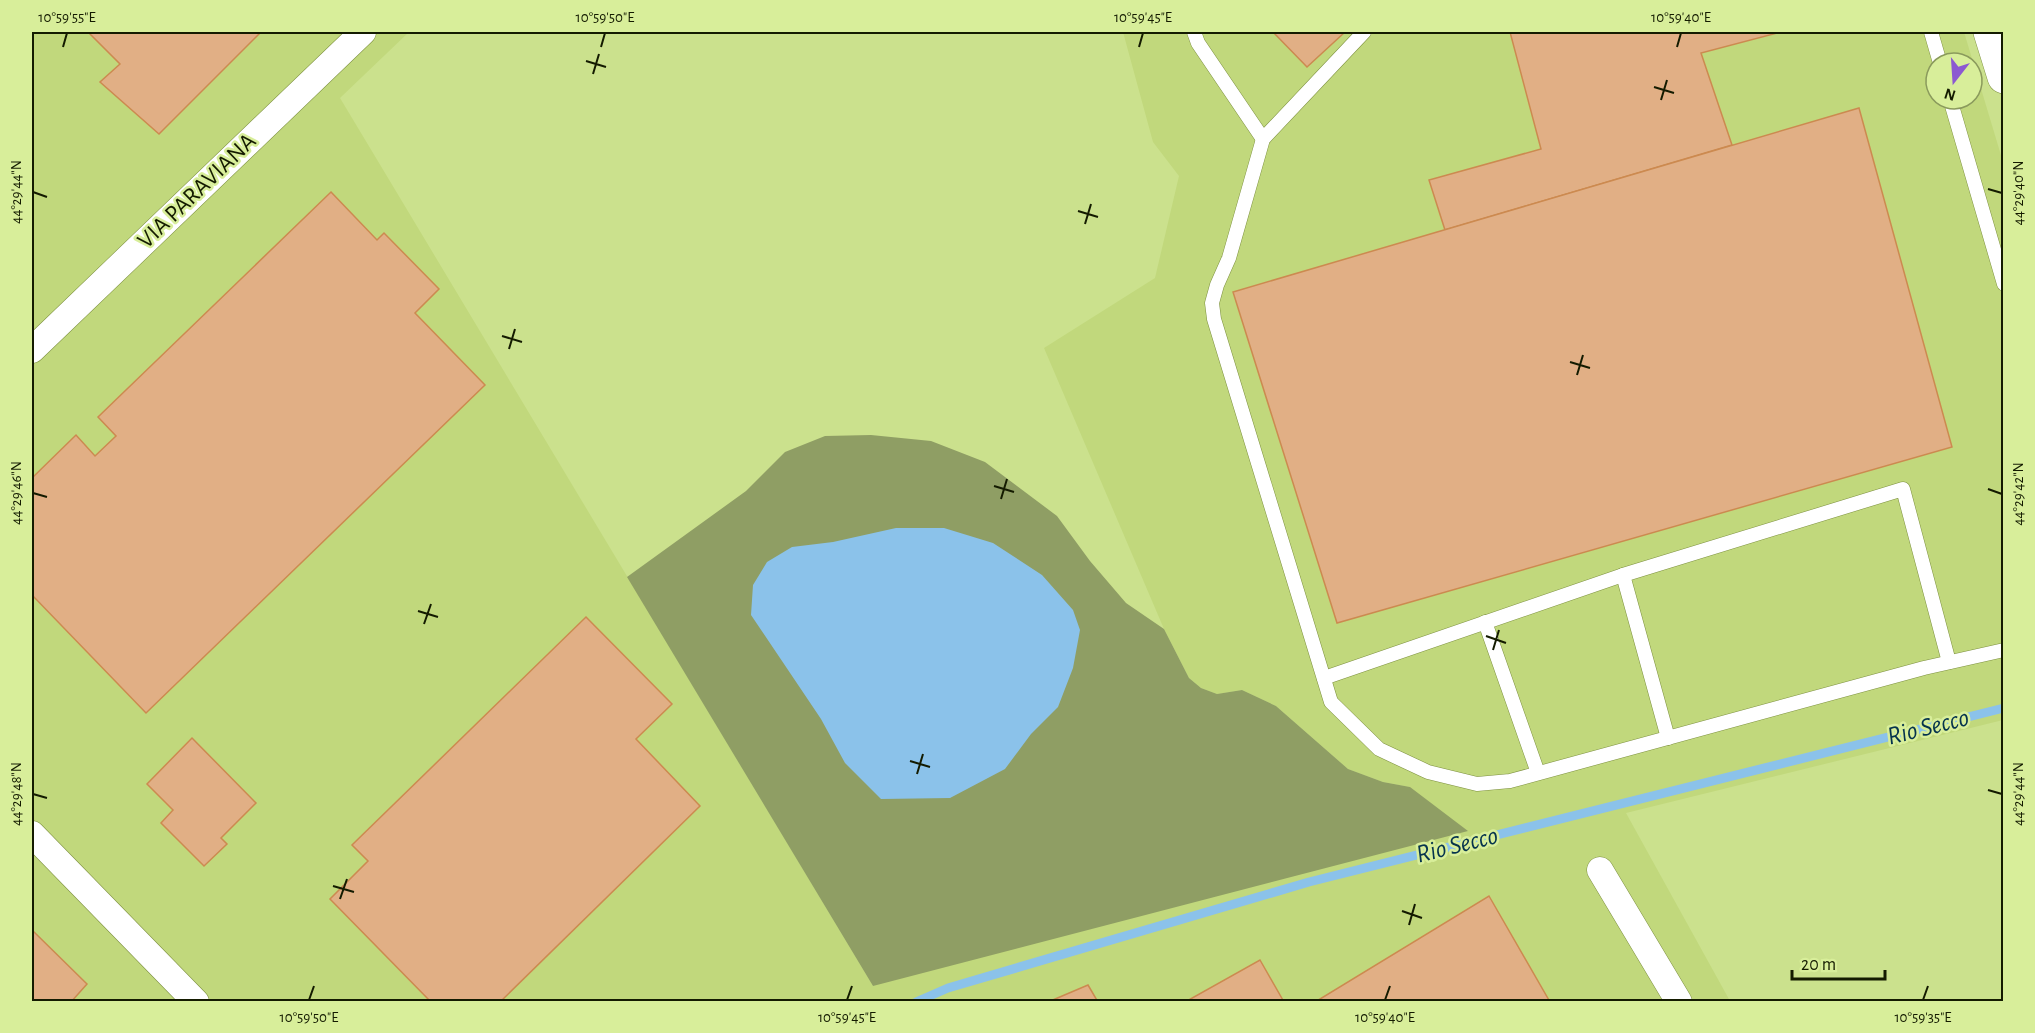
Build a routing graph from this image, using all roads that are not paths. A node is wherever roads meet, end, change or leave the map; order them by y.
1 (363, 32) edge
2 (1194, 32) edge
3 (1364, 32) edge
4 (1930, 32) edge
5 (1990, 32) edge
6 (1936, 51) edge
7 (2004, 77) edge
8 (1954, 111) edge
9 (1263, 139) junction
10 (2004, 284) edge
11 (32, 350) edge
12 (1623, 575) junction
13 (1485, 622) junction
14 (2004, 650) edge
15 (1949, 662) junction
16 (1324, 678) junction
17 (1668, 738) junction
18 (1538, 773) junction
19 (32, 834) edge
20 (1600, 870) dead end
21 (196, 1002) edge
22 (1679, 1002) edge

1 - 11 street, VIA PARAVIANA
2 - 9 lane
3 - 9 lane
4 - 6 lane
5 - 7 main road
8 - 10 lane
9 - 16 lane
12 - 13 lane
12 - 15 lane
12 - 17 lane
13 - 16 lane
13 - 18 lane
14 - 15 lane
15 - 17 lane
16 - 18 lane
17 - 18 lane
19 - 21 street
20 - 22 street

